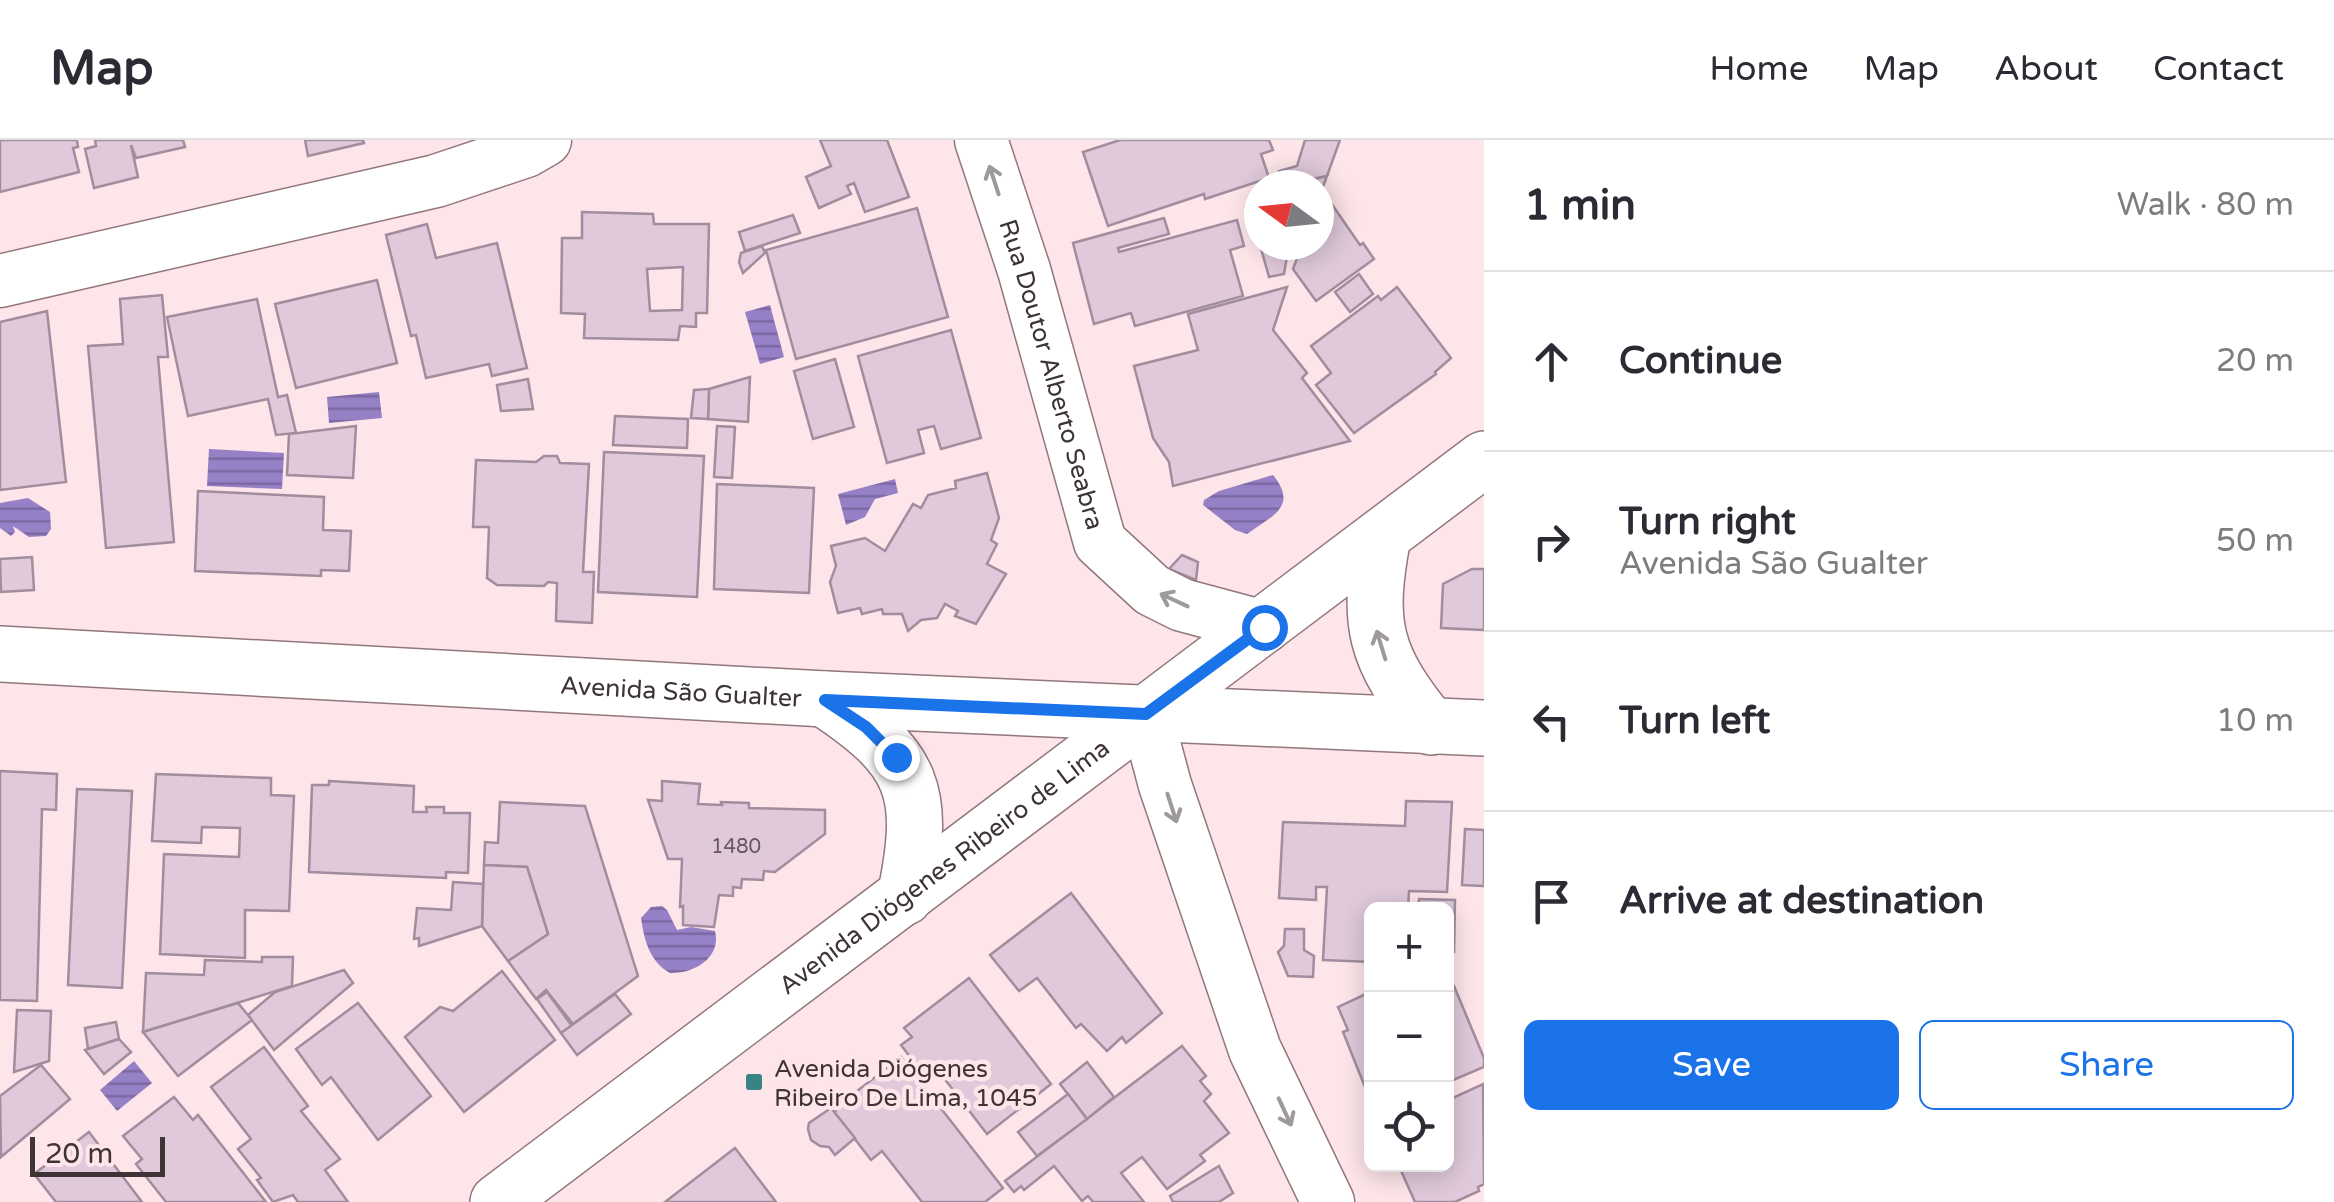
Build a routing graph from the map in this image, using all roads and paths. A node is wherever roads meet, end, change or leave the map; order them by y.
1 (545, 140) edge
2 (981, 140) edge
3 (0, 281) edge
4 (1484, 460) edge
5 (1383, 536) junction
6 (1264, 627) junction
7 (0, 654) edge
8 (825, 700) junction
9 (1146, 714) junction
10 (1431, 727) junction
11 (1484, 728) edge
12 (904, 897) junction
13 (498, 1202) edge
14 (1328, 1202) edge

1 - 3 street
6 -> 2 street, Rua Doutor Alberto Seabra
4 - 5 main road, Avenida Diógenes Ribeiro de Lima
5 - 6 main road, Avenida Diógenes Ribeiro de Lima
10 -> 5 main road
6 - 9 main road, Avenida Diógenes Ribeiro de Lima
7 - 8 main road, Avenida São Gualter
8 - 9 main road, Avenida São Gualter
8 - 12 main road
9 - 10 main road, Avenida São Gualter
9 - 12 main road, Avenida Diógenes Ribeiro de Lima
9 -> 14 street
10 - 11 main road, Avenida São Gualter
12 - 13 main road, Avenida Diógenes Ribeiro de Lima

